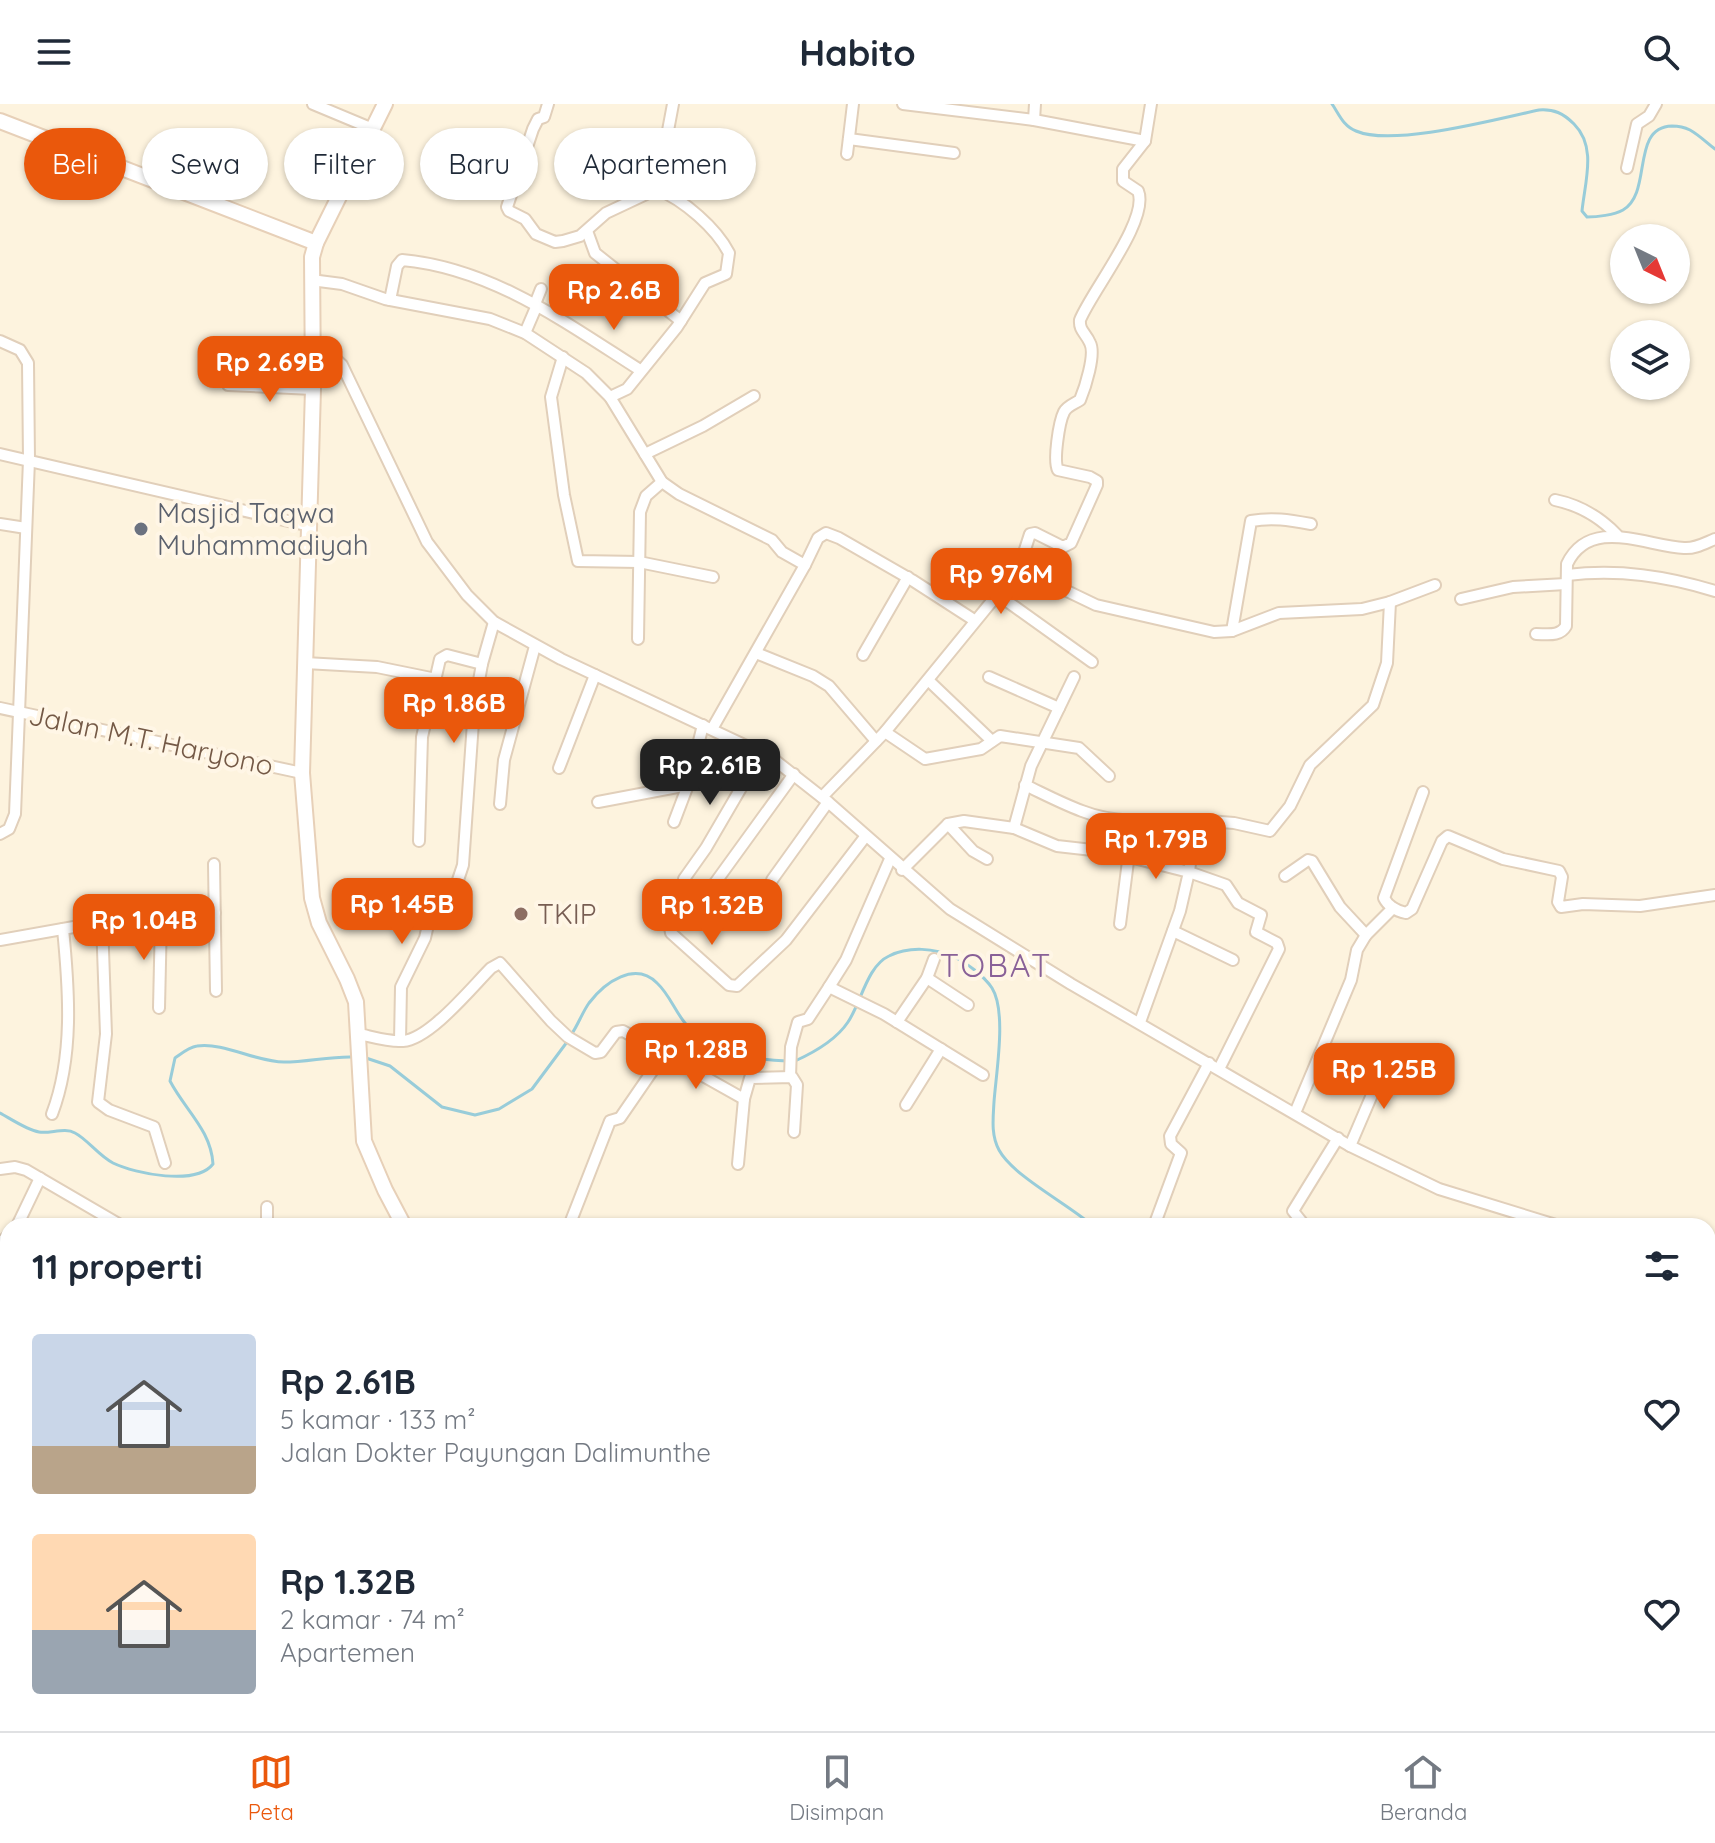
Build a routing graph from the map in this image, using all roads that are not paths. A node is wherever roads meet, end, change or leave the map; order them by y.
1 (313, 104) edge
2 (385, 104) edge
3 (548, 104) edge
4 (673, 104) edge
5 (853, 104) edge
6 (903, 104) edge
7 (1035, 104) edge
8 (1151, 104) edge
9 (1656, 104) edge
10 (1034, 120) junction
11 (0, 121) edge
12 (371, 128) edge
13 (373, 128) edge
14 (668, 128) edge
15 (849, 139) junction
16 (1145, 141) junction
17 (954, 153) dead end
18 (847, 154) dead end
19 (1627, 168) dead end
20 (338, 200) edge
21 (634, 200) edge
22 (673, 200) edge
23 (587, 231) junction
24 (316, 243) junction
25 (311, 280) junction
26 (541, 289) dead end
27 (390, 300) junction
28 (536, 305) junction
29 (681, 321) junction
30 (525, 333) junction
31 (0, 341) edge
32 (313, 349) junction
33 (563, 357) junction
34 (640, 370) junction
35 (228, 385) dead end
36 (313, 389) junction
37 (754, 396) dead end
38 (610, 397) junction
39 (0, 454) edge
40 (645, 454) junction
41 (29, 460) junction
42 (662, 482) junction
43 (1555, 500) dead end
44 (0, 524) edge
45 (1311, 524) dead end
46 (310, 526) junction
47 (26, 528) junction
48 (1617, 535) junction
49 (1715, 539) edge
50 (639, 562) junction
51 (805, 565) junction
52 (1019, 568) junction
53 (713, 577) dead end
54 (908, 577) junction
55 (1566, 579) junction
56 (1435, 585) dead end
57 (1715, 591) edge
58 (997, 594) junction
59 (1461, 599) dead end
60 (1390, 602) junction
61 (974, 620) junction
62 (494, 622) junction
63 (1232, 631) junction
64 (1536, 634) dead end
65 (638, 639) dead end
66 (535, 646) junction
67 (756, 653) junction
68 (863, 655) dead end
69 (1092, 662) dead end
70 (305, 663) junction
71 (482, 664) junction
72 (595, 675) junction
73 (989, 677) dead end
74 (1074, 677) dead end
75 (436, 679) junction
76 (928, 680) junction
77 (0, 708) edge
78 (1059, 708) junction
79 (18, 712) junction
80 (708, 727) junction
81 (885, 732) junction
82 (990, 739) junction
83 (876, 741) junction
84 (1043, 743) junction
85 (762, 752) junction
86 (559, 768) dead end
87 (302, 773) junction
88 (794, 774) junction
89 (1109, 776) dead end
90 (688, 785) junction
91 (1025, 785) junction
92 (1423, 792) dead end
93 (825, 800) junction
94 (598, 802) dead end
95 (500, 804) dead end
96 (1195, 820) junction
97 (674, 822) dead end
98 (1133, 822) junction
99 (948, 824) junction
100 (1014, 828) junction
101 (0, 834) edge
102 (865, 837) junction
103 (419, 841) dead end
104 (1127, 857) junction
105 (890, 859) junction
106 (987, 859) dead end
107 (214, 864) dead end
108 (902, 870) junction
109 (1189, 872) junction
110 (1285, 876) dead end
111 (684, 879) dead end
112 (772, 880) dead end
113 (1715, 895) edge
114 (1393, 908) junction
115 (215, 913) junction
116 (161, 917) junction
117 (102, 922) junction
118 (1120, 924) dead end
119 (63, 929) junction
120 (1173, 931) junction
121 (1366, 935) junction
122 (0, 940) edge
123 (934, 959) dead end
124 (1233, 960) dead end
125 (927, 978) junction
126 (829, 987) junction
127 (216, 991) dead end
128 (968, 1005) dead end
129 (159, 1008) dead end
130 (897, 1022) junction
131 (1140, 1022) junction
132 (359, 1039) junction
133 (400, 1041) junction
134 (941, 1049) junction
135 (664, 1054) junction
136 (1386, 1062) dead end
137 (1214, 1066) junction
138 (790, 1067) junction
139 (983, 1075) dead end
140 (744, 1099) junction
141 (906, 1105) dead end
142 (1295, 1113) junction
143 (52, 1114) dead end
144 (794, 1132) dead end
145 (1338, 1138) junction
146 (1350, 1146) junction
147 (165, 1163) dead end
148 (738, 1164) dead end
149 (0, 1169) edge
150 (40, 1178) junction
151 (267, 1207) dead end
152 (21, 1218) edge
153 (106, 1218) edge
154 (267, 1218) edge
155 (400, 1218) edge
156 (572, 1218) edge
157 (1157, 1218) edge
158 (1299, 1218) edge
159 (1525, 1218) edge

1 - 12 street
2 - 13 street
3 - 23 street
4 - 14 street
5 - 15 street
6 - 10 street
7 - 10 street
8 - 16 street
9 - 19 street
10 - 16 street
11 - 24 street
15 - 17 street
15 - 18 street
16 - 52 street
20 - 24 street
21 - 23 street
22 - 29 street
23 - 29 street
24 - 25 street
25 - 27 street
25 - 32 street
26 - 28 street
27 - 28 street
27 - 30 street
28 - 30 street
28 - 34 street
29 - 34 street
30 - 33 street
31 - 41 street
32 - 36 street
32 - 62 street
33 - 38 street
33 - 50 street
34 - 38 street
35 - 36 street
36 - 46 street
37 - 40 street
38 - 40 street
39 - 41 street
40 - 42 street
41 - 46 street
41 - 47 street
42 - 50 street
42 - 51 street
43 - 48 street
44 - 47 street
45 - 63 street
46 - 70 street
47 - 79 street
48 - 49 street
48 - 55 street
50 - 53 street
50 - 65 street
51 - 54 street
51 - 67 street
52 - 58 street
52 - 63 street
54 - 61 street
54 - 68 street
55 - 57 street
55 - 59 street
55 - 64 street
56 - 60 street
58 - 61 street
58 - 69 street
60 - 63 street
60 - 96 street
61 - 76 street
62 - 66 street
62 - 71 street
66 - 72 street
66 - 95 street
67 - 80 street
67 - 83 street
70 - 75 street
70 - 87 street
71 - 75 street
71 - 133 street
72 - 80 street
72 - 86 street
73 - 78 street
74 - 78 street
75 - 103 street
76 - 81 street
76 - 82 street
77 - 79 street, Jalan M.T. Haryono
78 - 84 street
79 - 87 street, Jalan M.T. Haryono
79 - 101 street
80 - 85 street
80 - 90 street
81 - 82 street
81 - 83 street
82 - 84 street
83 - 93 street
84 - 89 street
84 - 91 street
85 - 88 street
85 - 111 street
87 - 132 street
88 - 93 street
88 - 102 street
90 - 94 street
90 - 97 street
91 - 98 street
91 - 100 street
92 - 114 street
93 - 102 street
93 - 112 street
96 - 98 street
96 - 109 street
98 - 104 street
99 - 100 street
99 - 106 street
99 - 108 street
100 - 104 street
102 - 105 street
104 - 109 street
104 - 118 street
105 - 108 street
105 - 126 street
107 - 115 street
108 - 131 street
109 - 120 street
109 - 137 street
110 - 121 street
113 - 114 street
114 - 121 street
115 - 116 street
115 - 127 street
116 - 117 street
116 - 129 street
117 - 119 street
117 - 147 street
119 - 122 street
119 - 143 street
120 - 124 street
120 - 131 street
121 - 142 street
123 - 125 street
125 - 128 street
125 - 130 street
126 - 130 street
126 - 138 street
130 - 134 street
131 - 137 street
132 - 133 street
132 - 155 street
133 - 135 street
134 - 139 street
134 - 141 street
135 - 140 street
135 - 156 street
136 - 146 street
137 - 142 street
137 - 157 street
138 - 140 street
138 - 144 street
140 - 148 street
142 - 145 street
145 - 146 street
145 - 158 street
146 - 159 street
149 - 150 street
150 - 152 street
150 - 153 street
151 - 154 street

